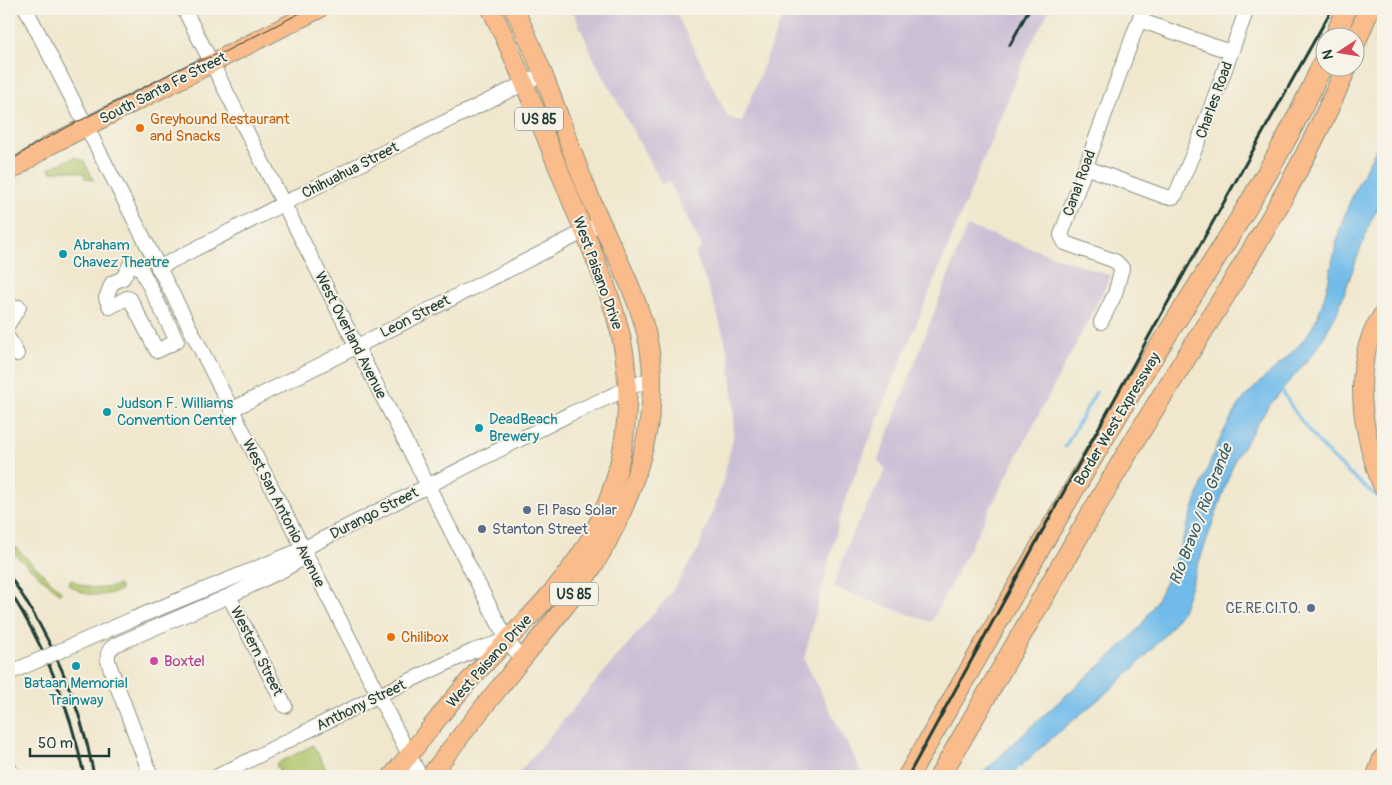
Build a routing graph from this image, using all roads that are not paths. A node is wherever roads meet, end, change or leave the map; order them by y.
1 (26, 9) edge
2 (184, 9) edge
3 (319, 9) edge
4 (491, 9) edge
5 (514, 9) edge
6 (1247, 9) edge
7 (1346, 9) edge
8 (1369, 9) edge
9 (1141, 14) edge
10 (1338, 28) edge
11 (1361, 28) edge
12 (1231, 52) junction
13 (213, 63) junction
14 (543, 74) junction
15 (1316, 78) edge
16 (1342, 78) edge
17 (525, 82) junction
18 (85, 127) junction
19 (1085, 167) junction
20 (9, 172) edge
21 (285, 203) junction
22 (601, 223) junction
23 (583, 232) junction
24 (158, 268) junction
25 (19, 307) dead end
26 (1383, 314) edge
27 (1101, 322) dead end
28 (9, 323) edge
29 (9, 339) edge
30 (357, 346) junction
31 (157, 351) joint
32 (17, 354) dead end
33 (652, 378) junction
34 (626, 388) junction
35 (230, 410) junction
36 (428, 486) junction
37 (1383, 488) edge
38 (303, 549) junction
39 (229, 596) junction
40 (507, 640) junction
41 (522, 659) junction
42 (9, 673) edge
43 (378, 695) junction
44 (285, 706) dead end
45 (409, 756) junction
46 (1383, 759) edge
47 (9, 768) edge
48 (13, 776) edge
49 (151, 776) edge
50 (218, 776) edge
51 (392, 776) edge
52 (420, 776) edge
53 (430, 776) edge
54 (908, 776) edge
55 (940, 776) edge
56 (1377, 776) edge

1 - 18 street, West San Antonio Avenue
2 - 13 street, West Overland Avenue
3 - 13 main road, South Santa Fe Street
4 - 17 main road, West Paisano Drive / US 85
5 - 14 main road, West Paisano Drive / US 85
6 - 12 street, Charles Road
7 - 10 highway
8 - 11 highway
9 - 12 street
9 - 19 street, Canal Road
12 - 19 street, Charles Road
13 - 18 main road, South Santa Fe Street
13 - 21 street, West Overland Avenue
14 - 17 street, Chihuahua Street
14 - 22 main road, West Paisano Drive / US 85
15 - 54 highway, Border West Expressway
16 - 55 highway, Border West Expressway
17 - 21 street, Chihuahua Street
17 - 23 main road, West Paisano Drive / US 85
18 - 20 main road, South Santa Fe Street
18 - 24 street, West San Antonio Avenue
19 - 27 street, Canal Road
21 - 24 street, Chihuahua Street
21 - 30 street, West Overland Avenue
22 - 23 street, Leon Street
22 - 33 main road, West Paisano Drive / US 85
23 - 30 street, Leon Street
23 - 34 main road, West Paisano Drive / US 85
24 - 35 street, West San Antonio Avenue
25 - 28 street
26 - 37 main road
29 - 32 street
30 - 35 street, Leon Street
30 - 36 street, West Overland Avenue
31 - 31 street
33 - 34 street, Durango Street
33 - 41 main road, West Paisano Drive / US 85
34 - 36 street, Durango Street
34 - 40 main road, West Paisano Drive / US 85
35 - 38 street, West San Antonio Avenue
36 - 38 street, Durango Street
36 - 40 street, West Overland Avenue
38 - 39 street
38 - 42 street, Durango Street, bridge
38 - 43 street, West San Antonio Avenue
39 - 44 street, Western Street
39 - 49 street
40 - 41 street, West Overland Avenue
40 - 43 street, Anthony Street
40 - 45 main road, West Paisano Drive / US 85
41 - 53 main road, West Paisano Drive / US 85
43 - 45 street, West San Antonio Avenue
43 - 50 street, Anthony Street
45 - 51 main road, West Paisano Drive / US 85
45 - 52 street, West San Antonio Avenue
46 - 56 highway
47 - 48 street

